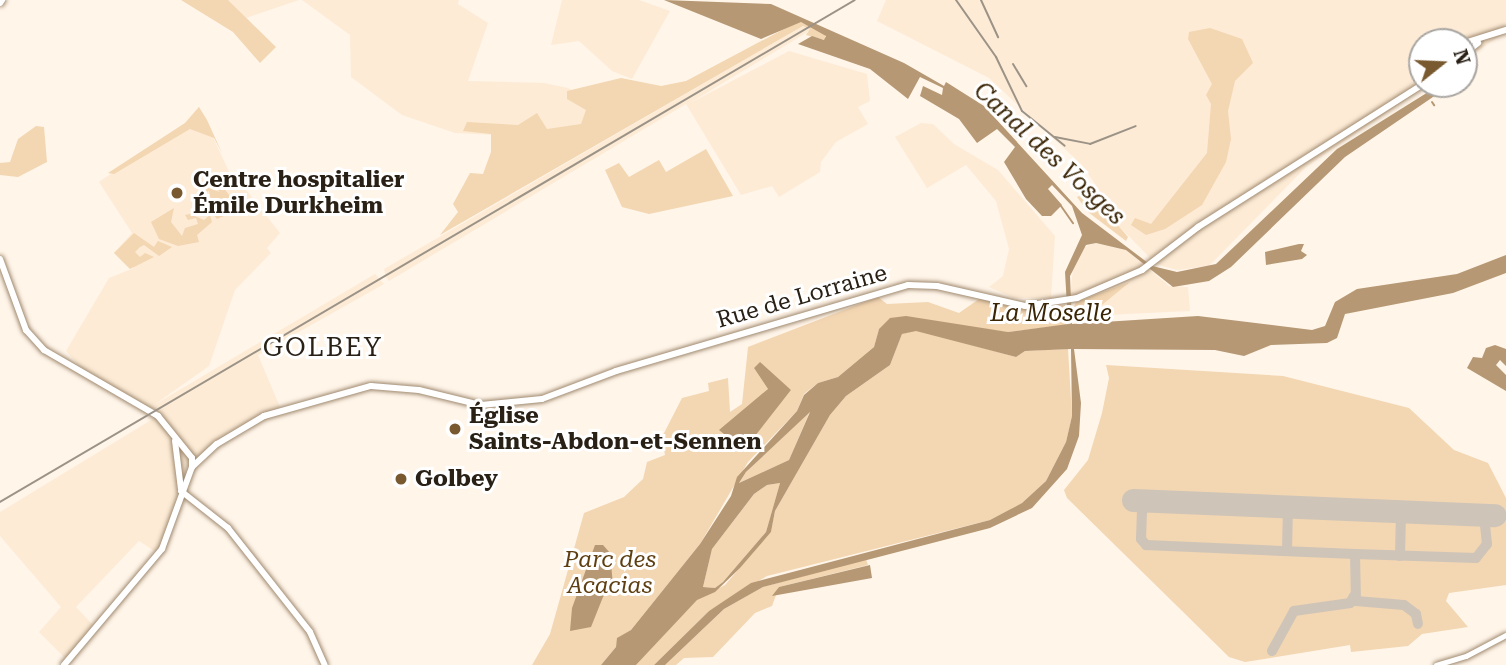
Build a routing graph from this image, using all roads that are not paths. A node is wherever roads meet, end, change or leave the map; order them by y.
1 (1506, 30) edge
2 (1478, 42) edge
3 (1408, 94) edge
4 (0, 259) edge
5 (174, 436) junction
6 (211, 449) junction
7 (190, 454) junction
8 (180, 459) junction
9 (192, 467) junction
10 (181, 491) junction
11 (1506, 635) edge
12 (66, 663) edge
13 (326, 665) edge
14 (1436, 665) edge

1 - 2 main road
3 - 6 main road, Rue de Lorraine
4 - 5 main road
5 - 7 main road
5 - 8 main road
6 - 7 main road
6 - 9 main road
7 - 8 main road
7 - 9 main road
8 - 9 main road
8 - 10 main road
9 - 10 main road
10 - 12 main road
10 - 13 main road
11 - 14 street

